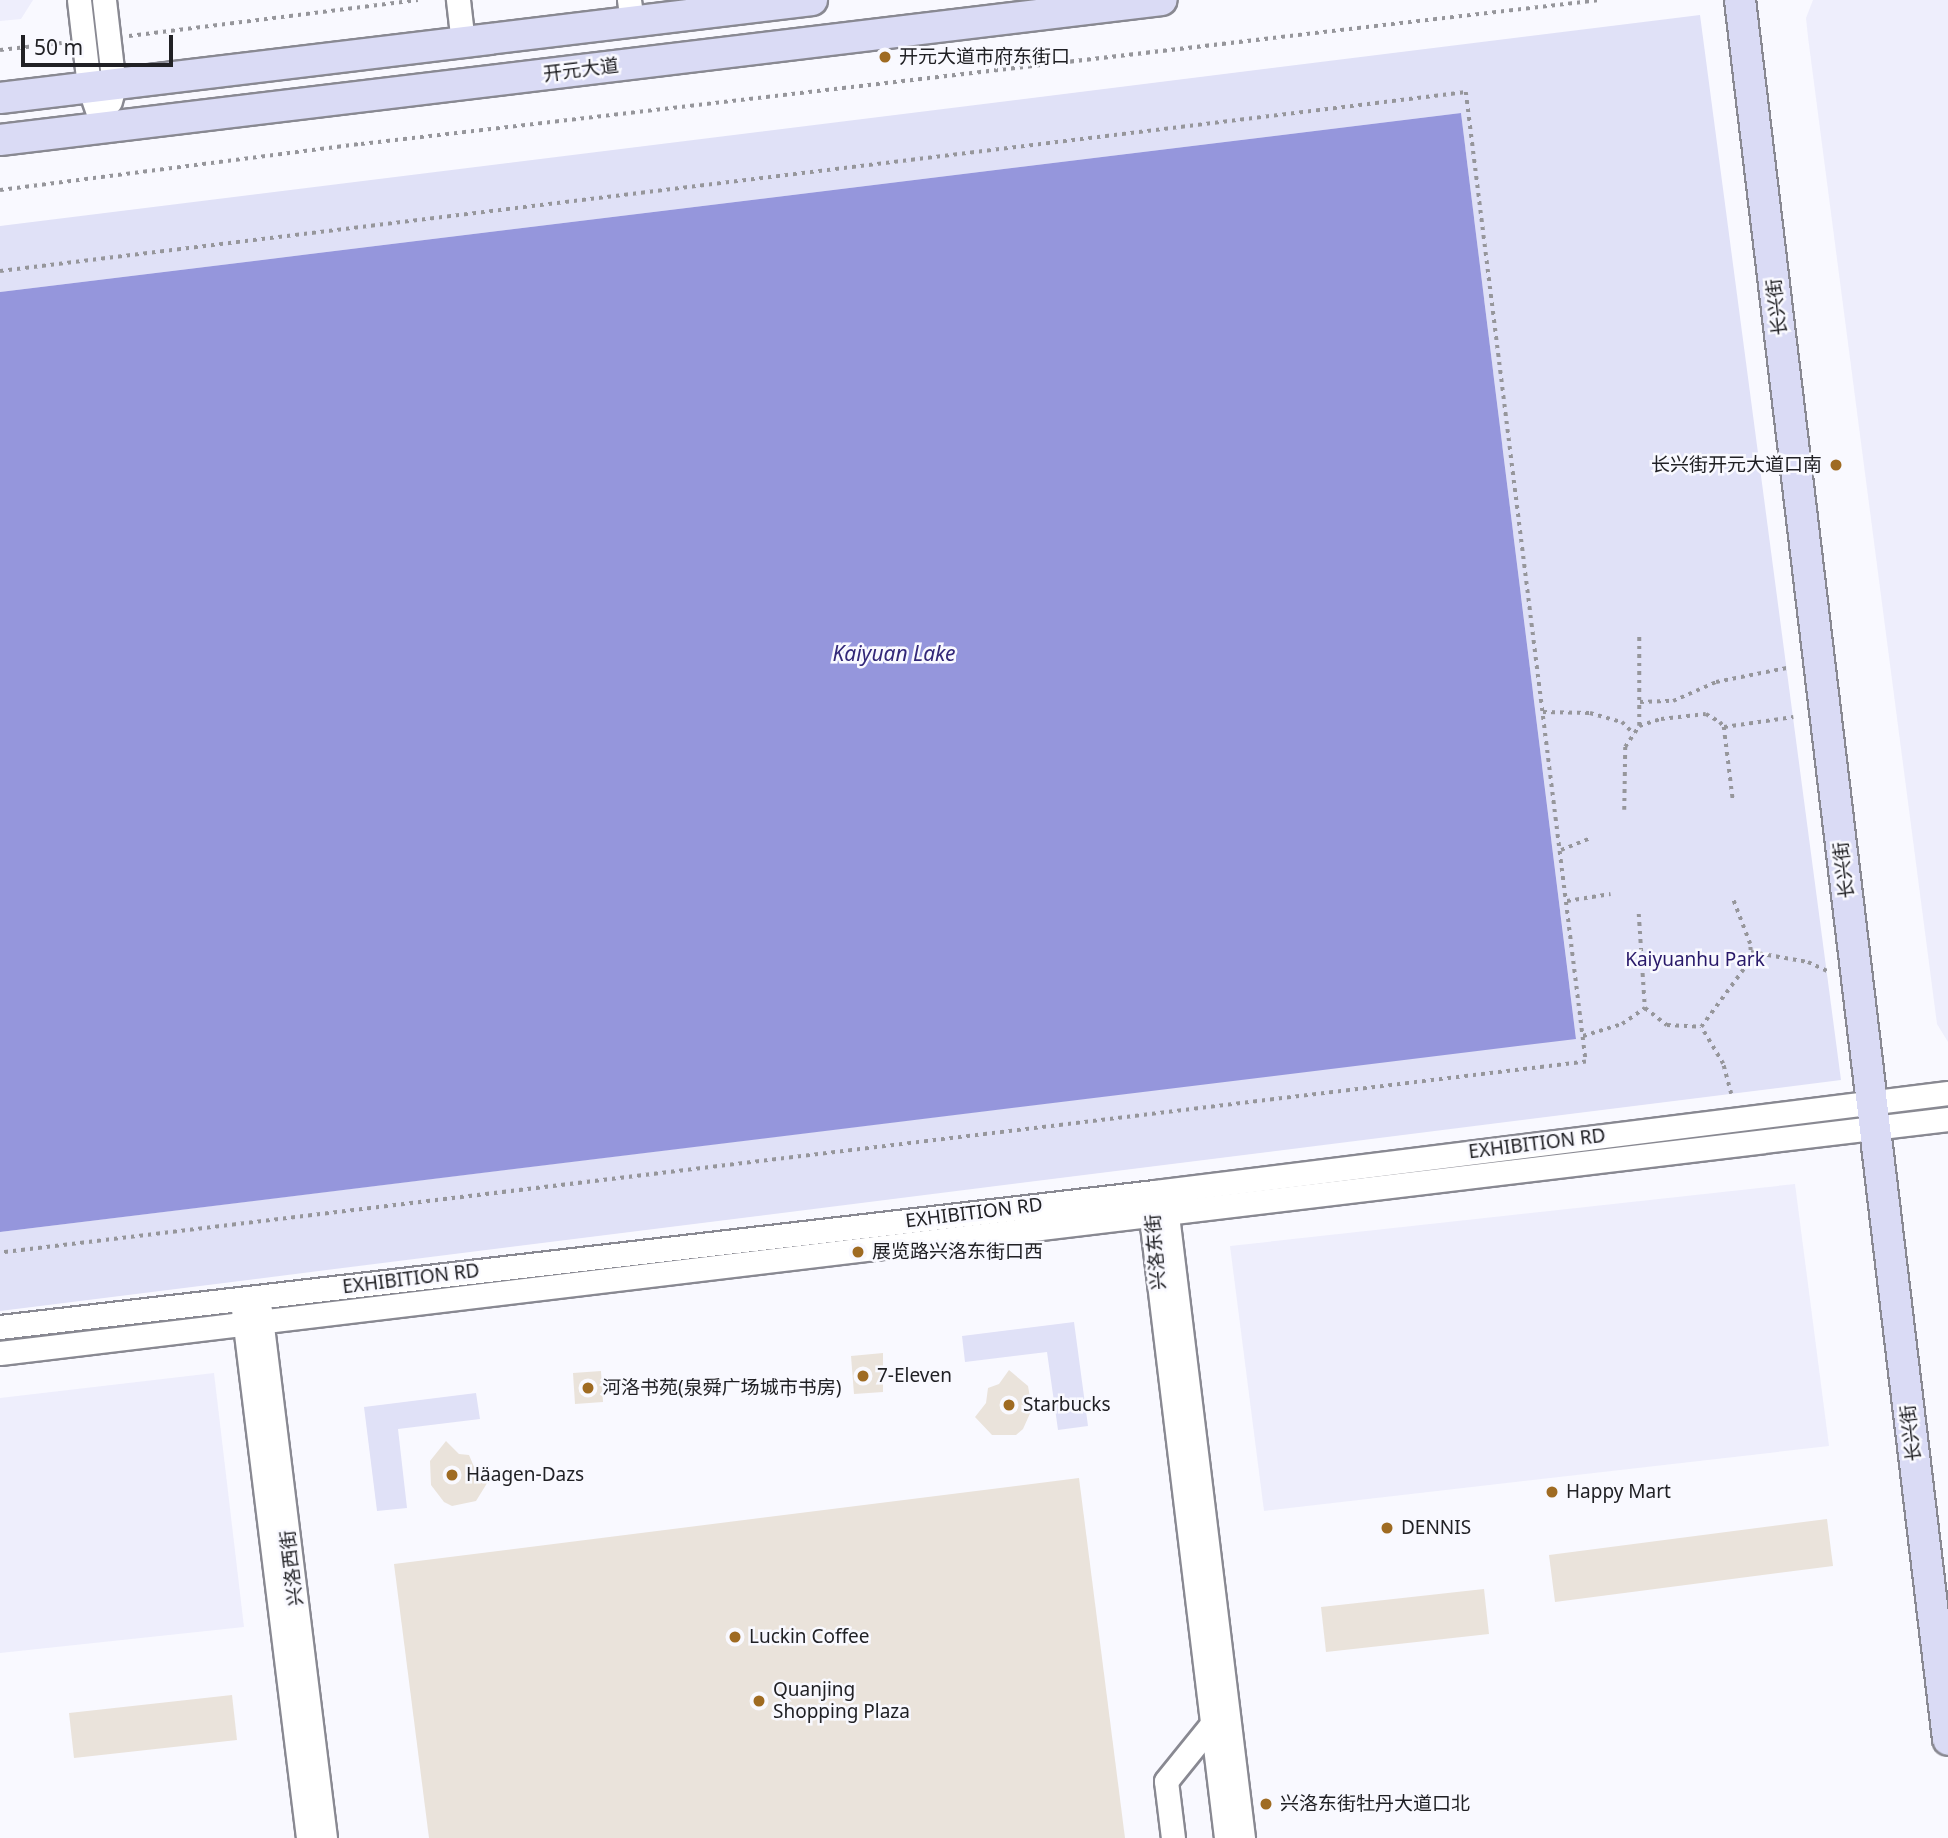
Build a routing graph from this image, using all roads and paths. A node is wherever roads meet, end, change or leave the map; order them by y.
1 (79, 0) edge
2 (104, 0) edge
3 (418, 0) edge
4 (458, 0) edge
5 (812, 0) edge
6 (1162, 0) edge
7 (1600, 0) edge
8 (1741, 0) edge
9 (1759, 0) edge
10 (1012, 6) edge
11 (630, 11) edge
12 (108, 39) junction
13 (84, 40) junction
14 (463, 43) junction
15 (0, 50) edge
16 (101, 87) junction
17 (0, 98) edge
18 (103, 127) junction
19 (0, 140) edge
20 (0, 190) edge
21 (0, 271) edge
22 (1639, 637) dead end
23 (1787, 668) dead end
24 (1640, 702) junction
25 (1543, 712) junction
26 (1793, 717) dead end
27 (1639, 726) junction
28 (1724, 727) junction
29 (1634, 734) junction
30 (1732, 800) dead end
31 (1623, 810) dead end
32 (1591, 838) dead end
33 (1560, 850) junction
34 (1610, 894) dead end
35 (1732, 897) dead end
36 (1566, 901) junction
37 (1639, 914) dead end
38 (1751, 952) junction
39 (1827, 971) dead end
40 (1645, 1009) junction
41 (1701, 1027) junction
42 (1583, 1036) junction
43 (1948, 1093) edge
44 (1731, 1094) dead end
45 (1883, 1114) junction
46 (1948, 1119) edge
47 (1154, 1192) junction
48 (1159, 1216) junction
49 (0, 1253) edge
50 (250, 1298) junction
51 (253, 1324) junction
52 (0, 1327) edge
53 (0, 1353) edge
54 (1948, 1582) edge
55 (1212, 1724) junction
56 (1948, 1740) edge
57 (308, 1838) edge
58 (325, 1838) edge
59 (1174, 1838) edge
60 (1226, 1838) edge
61 (1243, 1838) edge

1 - 13 street
2 - 12 street
3 - 12 path
4 - 14 street
5 - 11 main road
6 - 10 main road, 开元大道
7 - 20 path
8 - 45 main road, 长兴街
9 - 45 main road, 长兴街
10 - 18 main road, 开元大道
11 - 14 main road
12 - 16 street
13 - 15 path
13 - 16 street
14 - 16 main road
16 - 17 main road
16 - 18 street
18 - 19 main road, 开元大道
21 - 25 path
22 - 24 path
23 - 24 path
24 - 27 path
25 - 29 path
25 - 33 path
26 - 28 path
27 - 28 path
27 - 29 path
28 - 30 path
29 - 31 path
32 - 33 path
33 - 36 path
34 - 36 path
35 - 38 path
36 - 42 path
37 - 40 path
38 - 39 path
38 - 41 path
40 - 41 path
40 - 42 path
41 - 44 path
42 - 49 path
43 - 45 street, EXHIBITION RD
45 - 46 street, EXHIBITION RD
45 - 47 street, EXHIBITION RD
45 - 48 street, EXHIBITION RD
45 - 54 main road, 长兴街
45 - 56 main road, 长兴街
47 - 48 street, 兴洛东街
47 - 50 street, EXHIBITION RD
48 - 51 street, EXHIBITION RD
48 - 55 street, 兴洛东街
48 - 61 street, 兴洛东街
50 - 51 street, 兴洛西街
50 - 52 street, EXHIBITION RD
51 - 53 street, EXHIBITION RD
51 - 57 street, 兴洛西街
51 - 58 street, 兴洛西街
55 - 59 street
55 - 60 street, 兴洛东街

